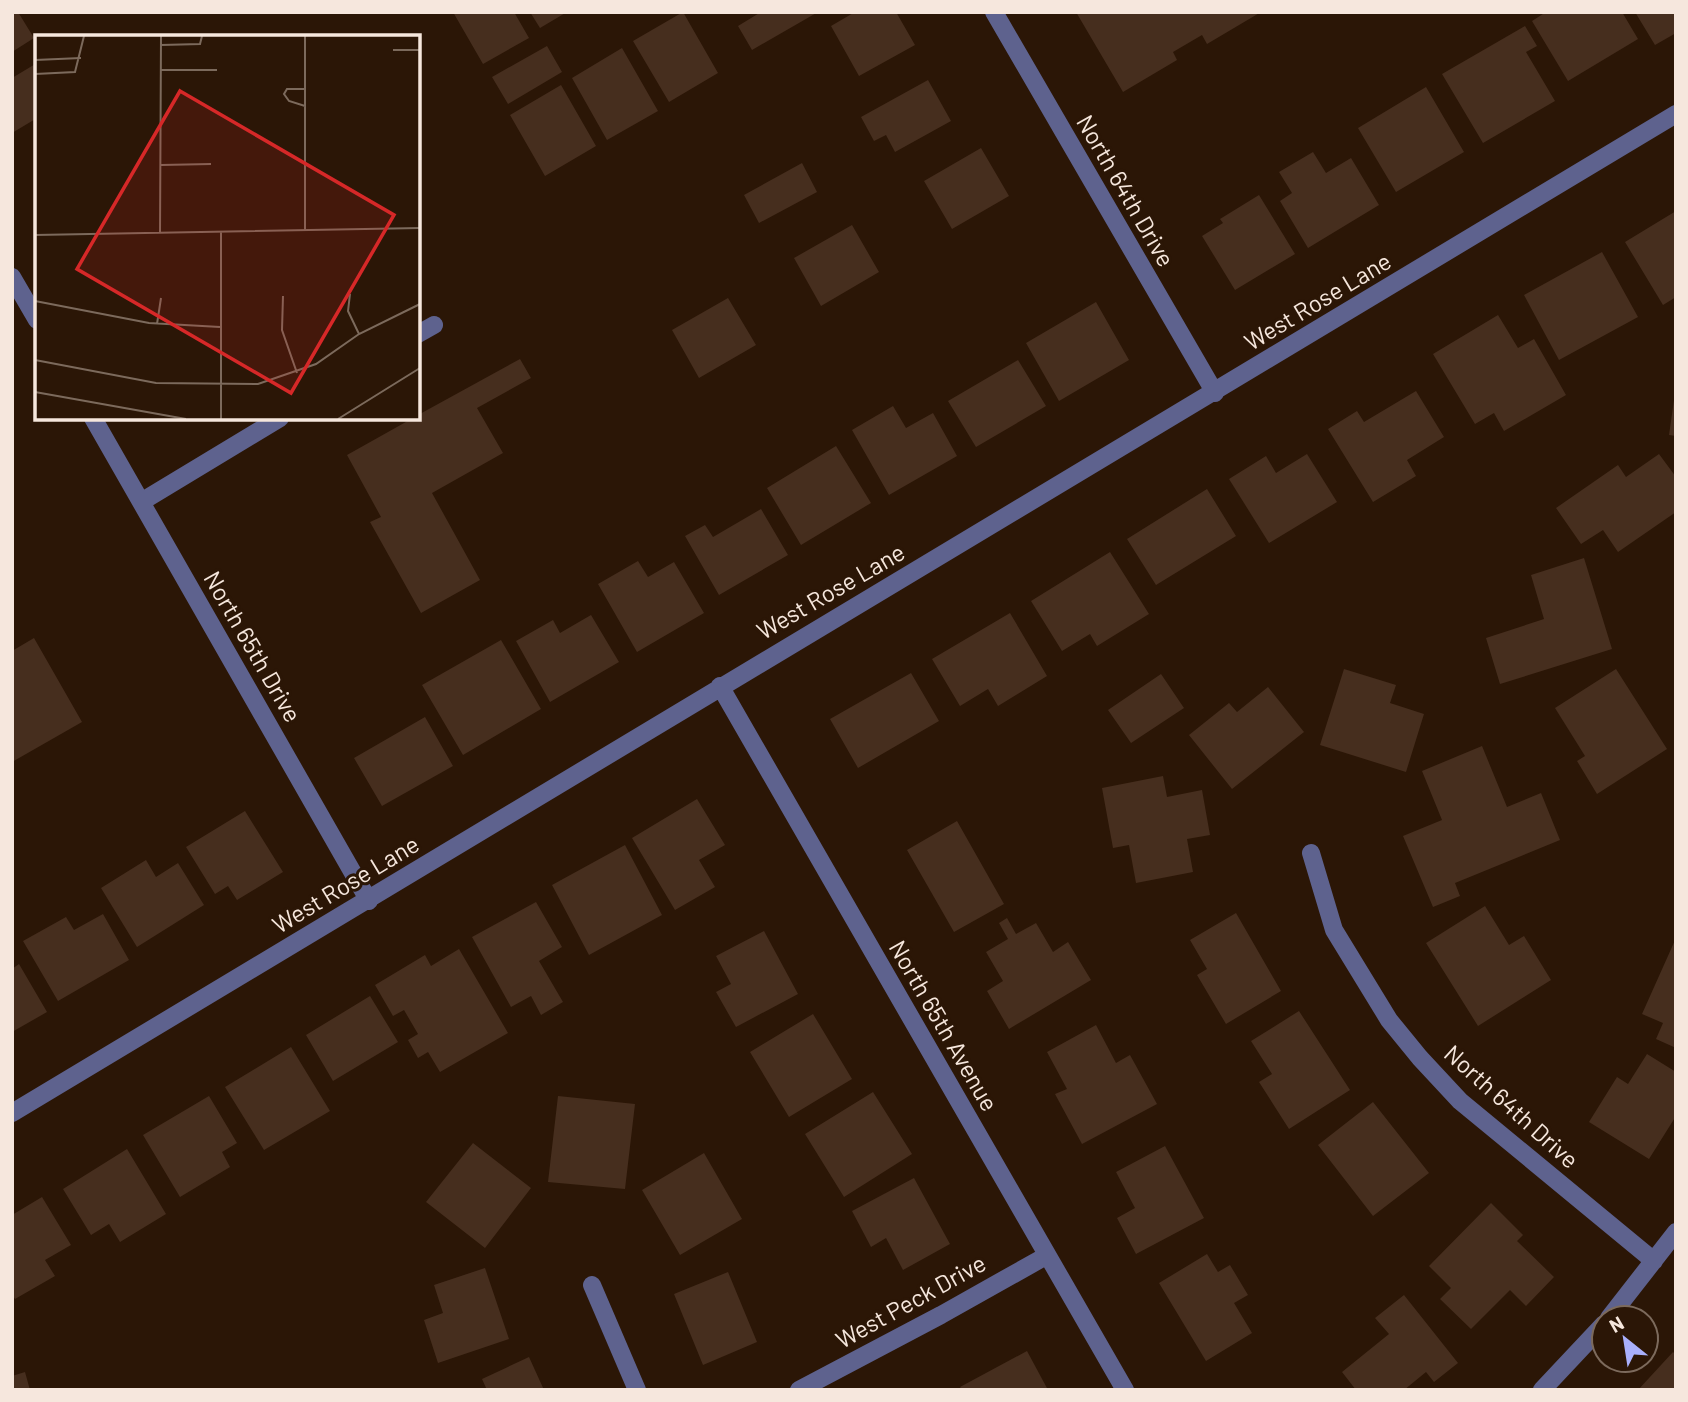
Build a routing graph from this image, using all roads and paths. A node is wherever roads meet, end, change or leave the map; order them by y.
1 (994, 12) edge
2 (1676, 114) edge
3 (12, 277) edge
4 (35, 317) edge
5 (434, 325) dead end
6 (420, 333) edge
7 (1215, 393) junction
8 (94, 420) edge
9 (277, 420) edge
10 (141, 502) junction
11 (720, 686) junction
12 (1311, 853) dead end
13 (369, 901) junction
14 (12, 1113) edge
15 (1676, 1231) edge
16 (1046, 1256) junction
17 (1654, 1261) junction
18 (592, 1285) dead end
19 (1620, 1304) edge
20 (1590, 1339) edge
21 (637, 1390) edge
22 (799, 1390) edge
23 (1125, 1390) edge
24 (1542, 1390) edge

1 - 7 street, North 64th Drive
2 - 7 street, West Rose Lane
3 - 4 street
5 - 6 street
7 - 11 street, West Rose Lane
8 - 10 street, North 65th Drive
9 - 10 street
10 - 13 street, North 65th Drive
11 - 13 street, West Rose Lane
11 - 16 street, North 65th Avenue
12 - 17 street, North 64th Drive
13 - 14 street, West Rose Lane
15 - 17 street
16 - 22 street, West Peck Drive
16 - 23 street, North 65th Avenue
17 - 19 street
18 - 21 street
20 - 24 street

